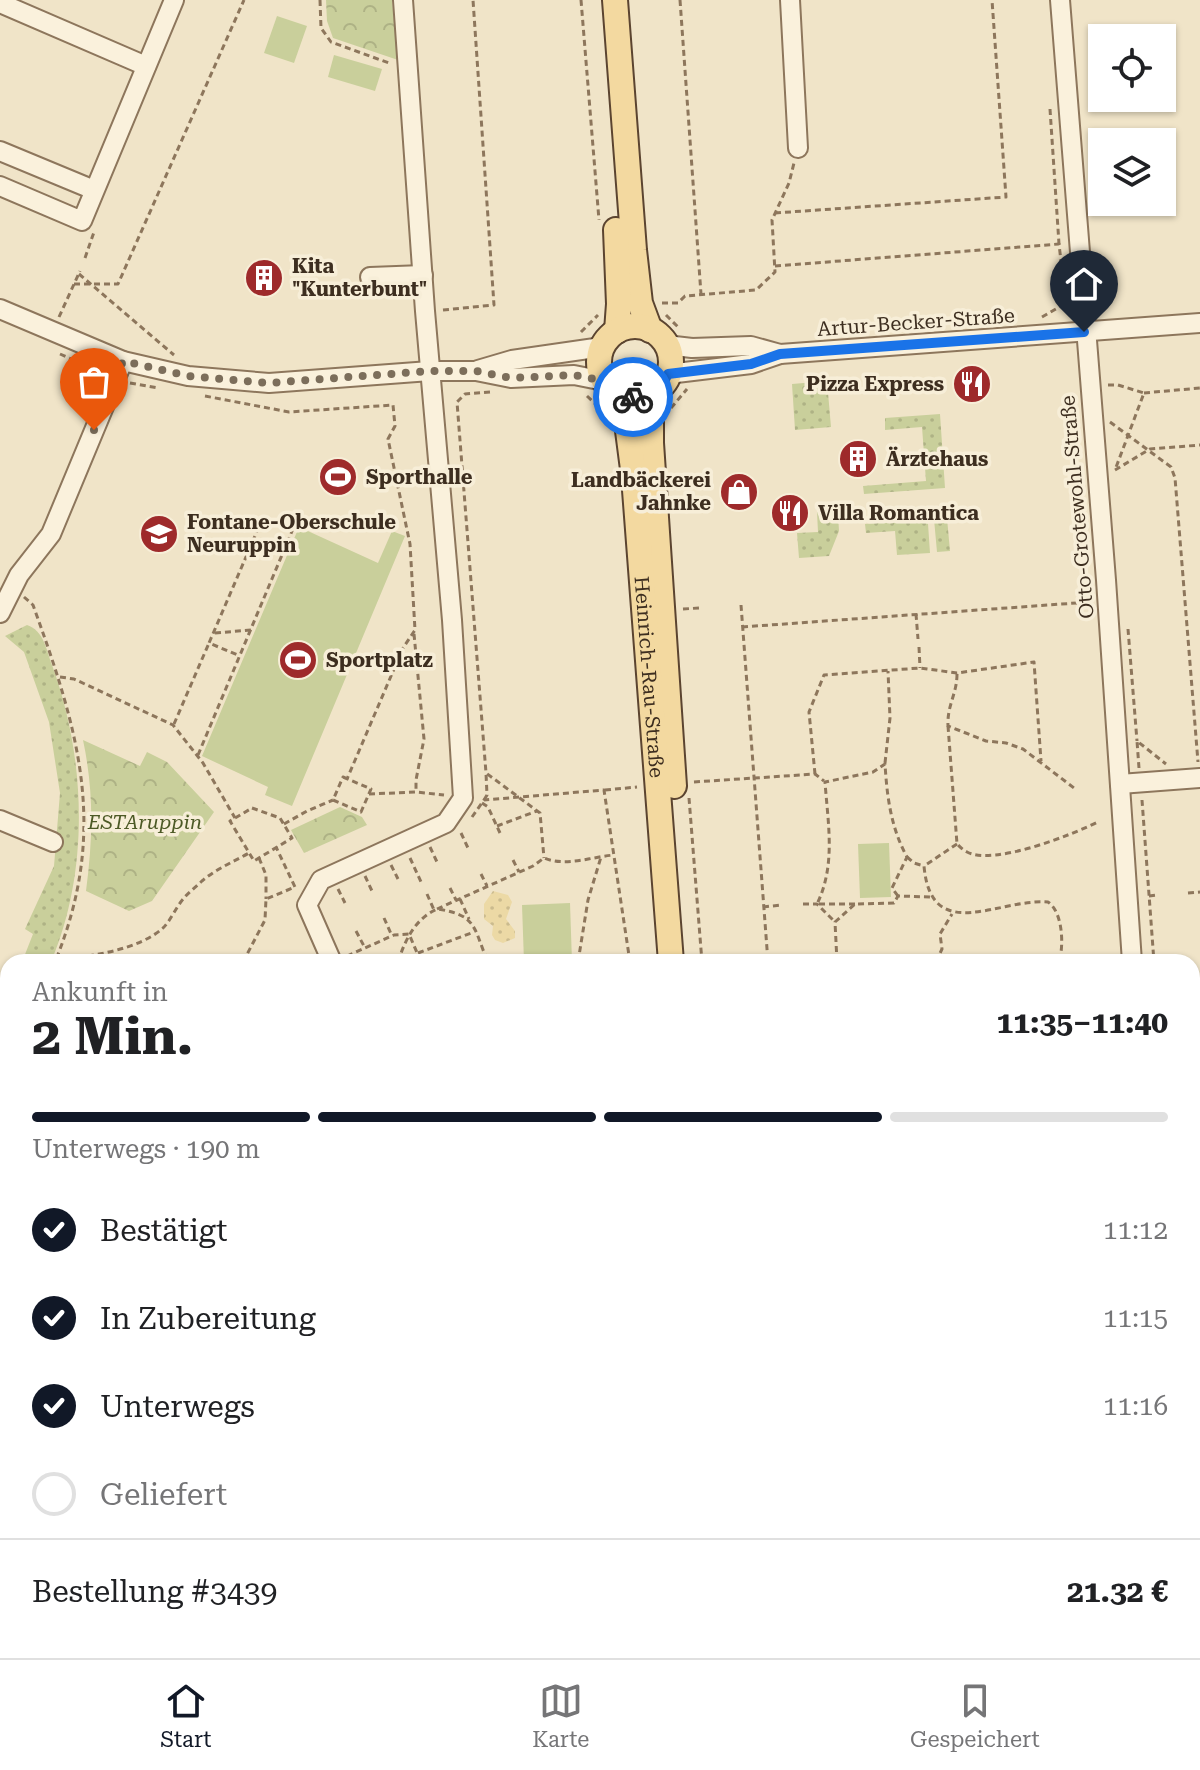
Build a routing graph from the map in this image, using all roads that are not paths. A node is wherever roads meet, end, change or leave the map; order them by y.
1 (174, 0) edge
2 (403, 0) edge
3 (599, 0) edge
4 (615, 0) edge
5 (790, 0) edge
6 (1060, 0) edge
7 (0, 3) edge
8 (146, 66) junction
9 (798, 148) road end
10 (0, 151) edge
11 (0, 186) edge
12 (94, 190) junction
13 (423, 275) junction
14 (370, 277) dead end
15 (0, 309) edge
16 (1200, 323) edge
17 (1084, 332) junction
18 (658, 337) junction
19 (609, 339) junction
20 (780, 354) junction
21 (123, 361) junction
22 (430, 371) junction
23 (476, 371) junction
24 (668, 374) junction
25 (612, 388) junction
26 (651, 394) junction
27 (638, 422) junction
28 (4, 590) edge
29 (0, 613) edge
30 (1199, 771) edge
31 (1120, 784) junction
32 (0, 820) edge
33 (53, 842) dead end
34 (334, 954) edge
35 (670, 954) edge
36 (686, 954) edge
37 (1131, 954) edge

1 - 8 street
2 - 13 street
3 - 19 main road
4 - 18 main road
5 - 9 street
6 - 17 street, Otto-Grotewohl-Straße
7 - 8 street
8 - 12 street
10 - 12 street
11 - 12 street
13 - 14 street
13 - 22 street
15 - 21 street
16 - 17 street, Artur-Becker-Straße
17 - 20 street, Artur-Becker-Straße
17 - 31 street, Otto-Grotewohl-Straße
18 - 19 main road
18 - 20 street, Artur-Becker-Straße
18 - 24 main road
19 - 23 street
19 - 25 main road
20 - 24 street, Artur-Becker-Straße
21 - 22 street
21 - 28 street
22 - 23 street
22 - 34 street
23 - 25 street
24 - 26 main road
25 - 26 main road
25 - 27 main road, Heinrich-Rau-Straße
26 - 27 main road, Heinrich-Rau-Straße
27 - 35 main road, Heinrich-Rau-Straße
27 - 36 main road, Heinrich-Rau-Straße
28 - 29 street
30 - 31 street
31 - 37 street, Otto-Grotewohl-Straße
32 - 33 street

